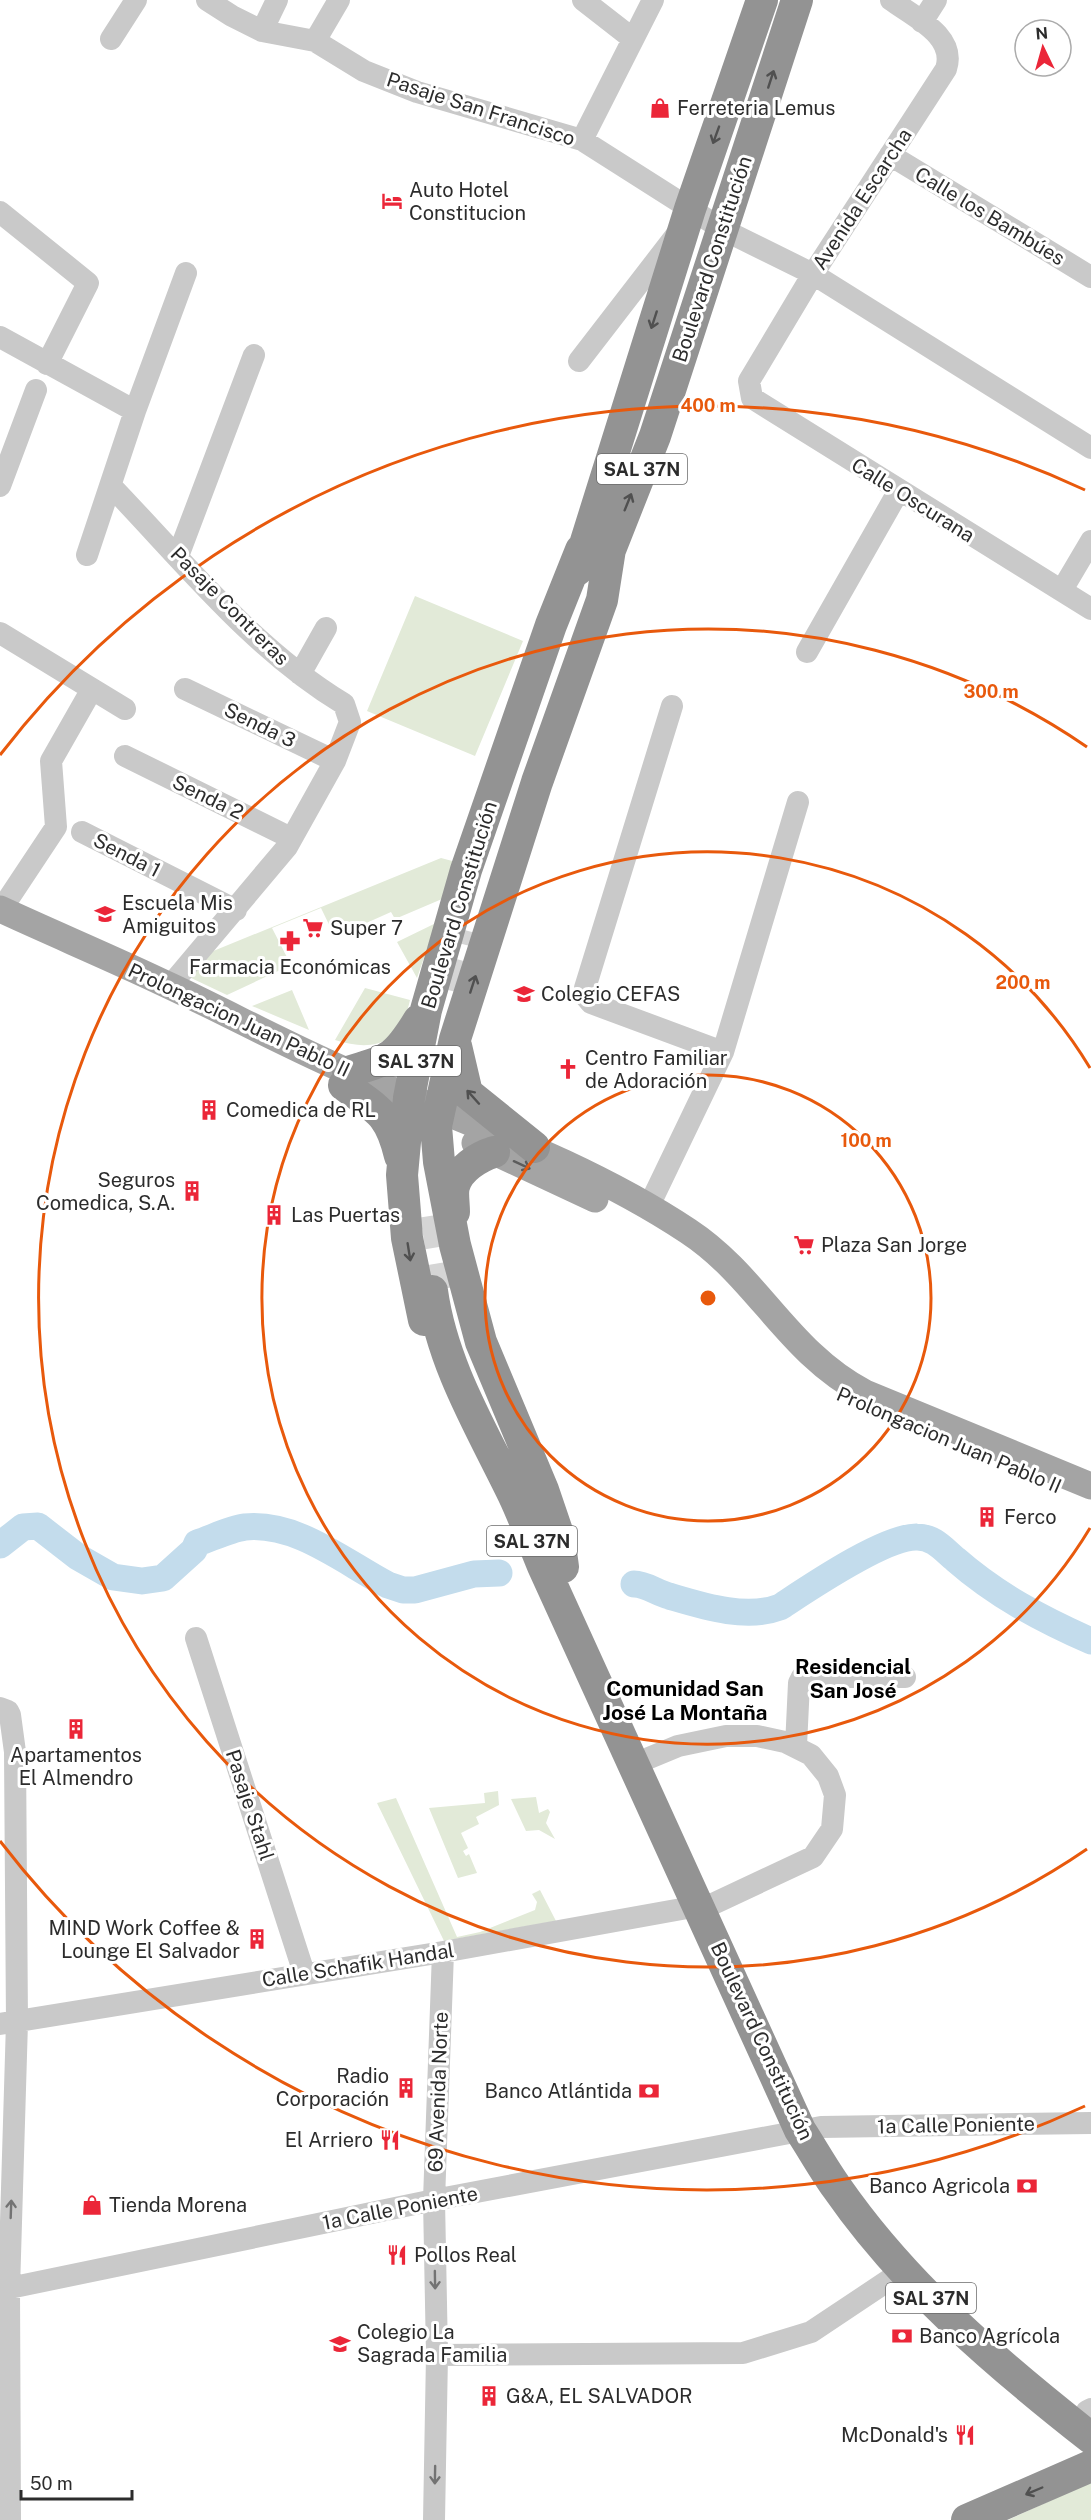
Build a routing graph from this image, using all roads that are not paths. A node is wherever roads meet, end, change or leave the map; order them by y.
1 (136, 0) edge
2 (207, 0) edge
3 (277, 0) edge
4 (339, 0) edge
5 (583, 0) edge
6 (653, 0) edge
7 (762, 0) edge
8 (797, 0) edge
9 (891, 0) edge
10 (936, 0) edge
11 (922, 22) junction
12 (262, 31) junction
13 (111, 39) dead end
14 (633, 39) junction
15 (315, 41) junction
16 (582, 140) junction
17 (890, 155) junction
18 (0, 212) edge
19 (687, 216) junction
20 (722, 229) junction
21 (186, 273) dead end
22 (813, 274) junction
23 (1091, 277) edge
24 (0, 337) edge
25 (254, 355) dead end
26 (579, 361) dead end
27 (47, 364) junction
28 (749, 381) joint
29 (36, 390) dead end
30 (135, 411) junction
31 (1091, 448) edge
32 (0, 486) edge
33 (112, 487) junction
34 (898, 492) junction
35 (1091, 541) edge
36 (595, 549) junction
37 (87, 555) dead end
38 (178, 556) junction
39 (1062, 591) junction
40 (1091, 609) edge
41 (326, 628) dead end
42 (0, 633) edge
43 (807, 652) dead end
44 (300, 674) junction
45 (92, 689) junction
46 (185, 689) dead end
47 (672, 706) dead end
48 (125, 709) dead end
49 (124, 756) dead end
50 (335, 761) junction
51 (798, 802) dead end
52 (82, 832) dead end
53 (291, 838) junction
54 (236, 910) junction
55 (0, 914) edge
56 (467, 929) tunnel mouth
57 (170, 986) junction
58 (426, 1010) junction
59 (454, 1039) junction
60 (723, 1052) junction
61 (346, 1078) junction
62 (408, 1106) junction
63 (437, 1118) junction
64 (534, 1147) junction
65 (494, 1152) junction
66 (402, 1165) junction
67 (648, 1208) junction
68 (455, 1245) junction
69 (440, 1290) tunnel mouth
70 (1091, 1486) edge
71 (1091, 1502) edge
72 (553, 1566) junction
73 (196, 1638) dead end
74 (905, 1677) dead end
75 (0, 1708) edge
76 (796, 1746) junction
77 (649, 1758) junction
78 (7, 1804) edge
79 (708, 1904) junction
80 (443, 1952) junction
81 (304, 1973) junction
82 (8, 2023) edge
83 (1091, 2123) edge
84 (1055, 2124) junction
85 (811, 2128) junction
86 (1091, 2136) edge
87 (434, 2200) junction
88 (904, 2270) junction
89 (4, 2289) edge
90 (437, 2355) junction
91 (1090, 2438) edge
92 (10, 2520) edge
93 (434, 2520) edge
94 (967, 2520) edge

1 - 13 street
2 - 12 street, Pasaje San Francisco
3 - 12 street
4 - 15 street
5 - 14 street
6 - 14 street
7 -> 19 highway, Boulevard Constitución / SAL 37N
20 -> 8 highway, Boulevard Constitución / SAL 37N
9 - 11 street
10 - 11 street
11 - 17 street, Avenida Escarcha
12 - 15 street, Pasaje San Francisco
14 - 16 street
15 - 16 street, Pasaje San Francisco
16 - 19 street, Pasaje San Francisco
17 - 22 street, Avenida Escarcha
17 - 23 street, Calle los Bambúes
18 - 27 street
19 - 20 street, Pasaje San Francisco
19 - 26 street
19 -> 36 highway, Boulevard Constitución / SAL 37N
20 - 22 street, Pasaje San Francisco
36 -> 20 highway, Boulevard Constitución / SAL 37N
21 - 30 street
22 - 28 street, Avenida Escarcha
22 - 31 street, Pasaje San Francisco
24 - 27 street
25 - 38 street
27 - 30 street
28 - 34 street, Calle Oscurana
29 - 32 street
30 - 33 street
33 - 37 street
33 - 38 street, Pasaje Contreras
34 - 39 street, Calle Oscurana
34 - 43 street
35 - 39 street
36 - 56 highway, Boulevard Constitución / SAL 37N
36 - 58 highway, Boulevard Constitución / SAL 37N
59 -> 36 highway, Boulevard Constitución / SAL 37N
38 - 44 street, Pasaje Contreras
39 - 40 street, Calle Oscurana
41 - 44 street
42 - 45 street
44 - 50 street, Pasaje Contreras
45 - 48 street
45 - 55 street
46 - 50 street, Senda 3
47 - 60 street
49 - 53 street, Senda 2
50 - 53 street, Pasaje Contreras
51 - 60 street
52 - 54 street, Senda 1
53 - 54 street, Pasaje Contreras
54 - 57 street, Pasaje Contreras
55 - 57 main road, Prolongacion Juan Pablo II
55 - 61 main road, Prolongacion Juan Pablo II
57 - 61 main road, Prolongacion Juan Pablo II
58 - 61 highway
58 - 62 highway, Boulevard Constitución / SAL 37N
59 - 63 highway, Boulevard Constitución / SAL 37N
64 -> 59 highway
60 - 67 street
61 - 62 main road, Prolongacion Juan Pablo II
61 - 66 highway
62 - 63 main road, Prolongacion Juan Pablo II
62 - 66 highway, Boulevard Constitución / SAL 37N
63 - 64 main road, Prolongacion Juan Pablo II
63 - 65 main road, Prolongacion Juan Pablo II
63 - 68 highway, Boulevard Constitución / SAL 37N
64 - 67 main road, Prolongacion Juan Pablo II
65 - 68 highway
65 -> 71 main road, Prolongacion Juan Pablo II
66 -> 72 highway, Boulevard Constitución / SAL 37N
67 - 70 main road, Prolongacion Juan Pablo II
68 - 72 highway, Boulevard Constitución / SAL 37N
69 - 72 highway, Boulevard Constitución / SAL 37N
72 - 77 highway, Boulevard Constitución / SAL 37N
72 - 79 highway, Boulevard Constitución / SAL 37N
73 - 81 street, Pasaje Stahl
74 - 76 street
75 - 78 street
76 - 77 street
76 - 79 street, Calle Schafik Handal
77 - 79 highway, Boulevard Constitución / SAL 37N
78 - 82 street
79 - 80 street, Calle Schafik Handal
79 - 85 highway, Boulevard Constitución / SAL 37N
80 - 81 street, Calle Schafik Handal
80 - 87 street, 69 Avenida Norte
81 - 82 street, Calle Schafik Handal
89 -> 82 street
83 - 84 street, 1a Calle Poniente
84 - 85 street, 1a Calle Poniente
84 - 86 street
85 - 87 street, 1a Calle Poniente
85 - 88 highway, Boulevard Constitución / SAL 37N
85 - 91 highway, Boulevard Constitución / SAL 37N
87 - 89 street, 1a Calle Poniente
87 -> 90 street, 69 Avenida Norte
88 - 90 street
88 - 91 highway, Boulevard Constitución / SAL 37N
89 - 92 street
90 -> 93 street, 69 Avenida Norte
91 -> 94 highway

